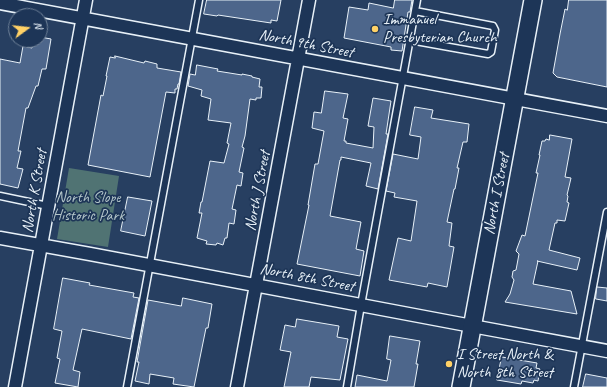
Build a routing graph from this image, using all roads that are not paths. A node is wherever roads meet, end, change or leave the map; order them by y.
1 (86, 0) edge
2 (199, 0) edge
3 (309, 0) edge
4 (417, 0) edge
5 (533, 0) edge
6 (0, 3) edge
7 (415, 11) junction
8 (83, 18) junction
9 (192, 38) junction
10 (410, 40) junction
11 (299, 58) junction
12 (403, 78) junction
13 (515, 100) junction
14 (607, 116) edge
15 (0, 196) edge
16 (48, 206) junction
17 (607, 212) edge
18 (0, 238) edge
19 (41, 246) junction
20 (149, 265) junction
21 (256, 285) junction
22 (361, 305) junction
23 (472, 326) junction
24 (582, 346) junction
25 (607, 351) edge
26 (15, 387) edge
27 (126, 387) edge
28 (237, 387) edge
29 (347, 387) edge
30 (461, 387) edge
31 (574, 387) edge

1 - 8 street, North K Street
2 - 9 lane
3 - 11 street, North J Street
4 - 7 lane
5 - 13 main road, North I Street
6 - 8 street, North 9th Street
7 - 10 lane
7 - 10 lane
8 - 9 street, North 9th Street
8 - 16 street, North K Street
9 - 11 street, North 9th Street
9 - 20 lane
10 - 12 lane
11 - 12 street, North 9th Street
11 - 21 street, North J Street
12 - 13 street, North 9th Street
12 - 22 lane
13 - 14 street, North 9th Street
13 - 23 main road, North I Street
15 - 16 lane
16 - 19 street, North K Street
17 - 24 lane
18 - 19 street, North 8th Street
19 - 20 street, North 8th Street
19 - 26 street, North K Street
20 - 21 street, North 8th Street
20 - 27 lane
21 - 22 street, North 8th Street
21 - 28 street, North J Street
22 - 23 street, North 8th Street
22 - 29 lane
23 - 24 street, North 8th Street
23 - 30 main road, North I Street
24 - 25 street, North 8th Street
24 - 31 lane

